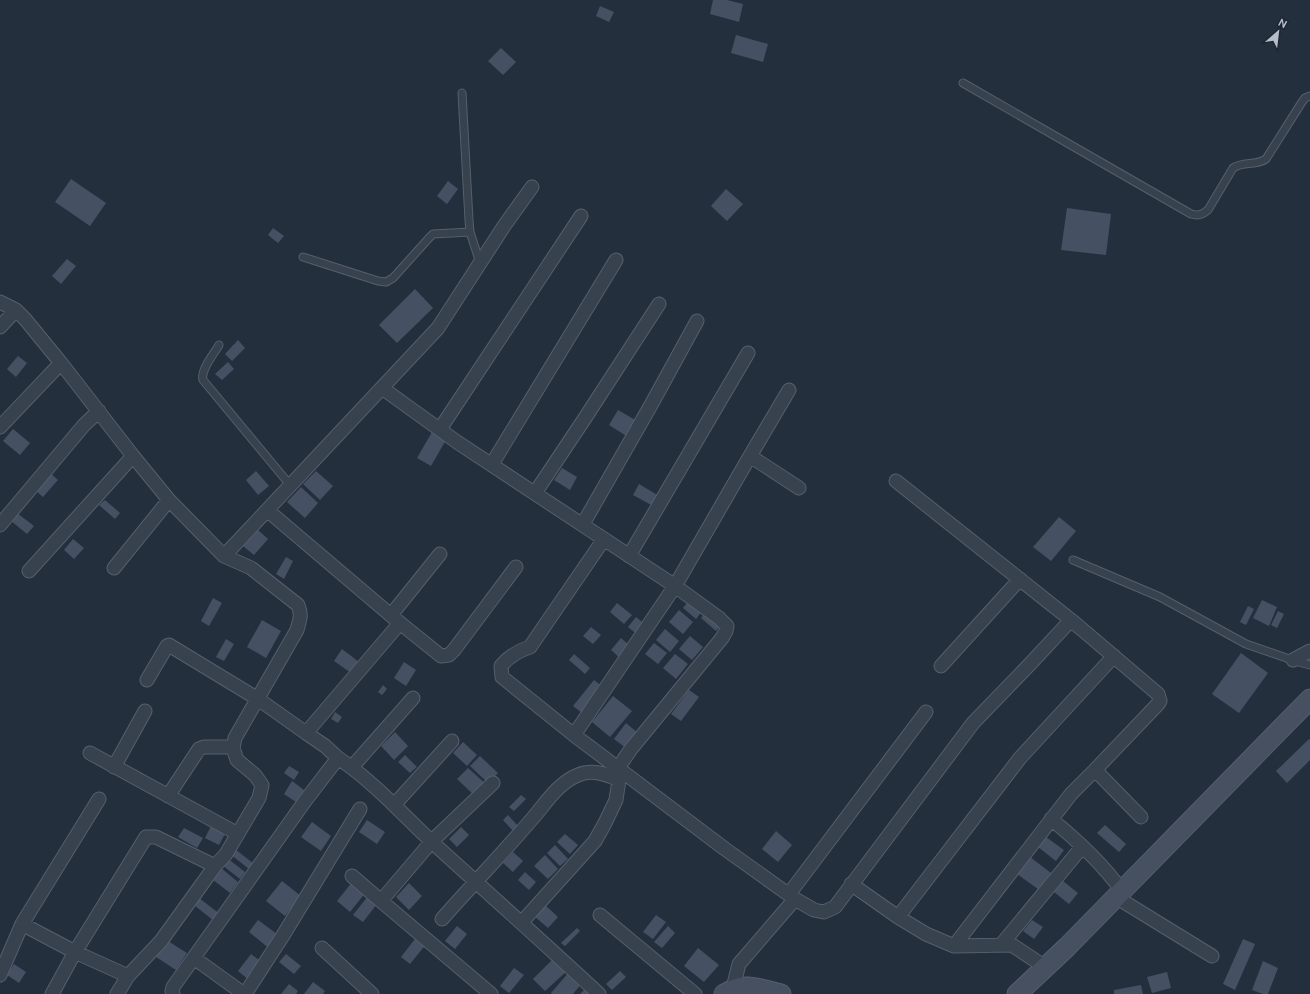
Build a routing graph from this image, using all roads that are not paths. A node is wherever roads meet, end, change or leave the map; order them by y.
1 (963, 83) dead end
2 (462, 93) dead end
3 (1310, 96) edge
4 (532, 187) dead end
5 (582, 216) dead end
6 (470, 232) junction
7 (303, 257) dead end
8 (616, 260) dead end
9 (480, 264) junction
10 (0, 302) edge
11 (659, 304) dead end
12 (16, 310) junction
13 (697, 321) dead end
14 (0, 327) edge
15 (219, 345) dead end
16 (748, 353) dead end
17 (61, 363) junction
18 (382, 388) junction
19 (789, 390) dead end
20 (99, 411) junction
21 (0, 427) edge
22 (440, 429) junction
23 (133, 456) junction
24 (750, 456) junction
25 (492, 464) junction
26 (896, 481) dead end
27 (290, 485) junction
28 (799, 488) dead end
29 (535, 493) junction
30 (169, 500) junction
31 (267, 510) junction
32 (582, 524) junction
33 (0, 525) edge
34 (604, 539) junction
35 (440, 554) dead end
36 (224, 556) junction
37 (629, 556) junction
38 (1073, 560) dead end
39 (516, 567) dead end
40 (114, 568) dead end
41 (29, 571) dead end
42 (1020, 579) junction
43 (675, 586) junction
44 (396, 619) junction
45 (1071, 620) junction
46 (1310, 650) edge
47 (1114, 656) junction
48 (1293, 660) junction
49 (1310, 665) edge
50 (941, 666) dead end
51 (147, 680) dead end
52 (413, 698) dead end
53 (258, 699) junction
54 (1310, 700) edge
55 (145, 711) dead end
56 (926, 712) dead end
57 (306, 733) junction
58 (574, 735) junction
59 (452, 741) dead end
60 (233, 747) junction
61 (90, 753) dead end
62 (338, 758) junction
63 (114, 767) junction
64 (352, 767) junction
65 (1095, 770) junction
66 (620, 773) junction
67 (493, 783) dead end
68 (168, 796) junction
69 (99, 799) dead end
70 (394, 805) junction
71 (360, 809) dead end
72 (1141, 817) dead end
73 (1051, 819) junction
74 (238, 834) junction
75 (432, 841) junction
76 (1082, 847) junction
77 (215, 866) junction
78 (352, 876) dead end
79 (476, 881) junction
80 (851, 884) junction
81 (1119, 894) junction
82 (792, 897) junction
83 (381, 901) junction
84 (600, 915) dead end
85 (898, 916) junction
86 (442, 919) dead end
87 (522, 922) junction
88 (22, 924) junction
89 (1001, 945) junction
90 (954, 946) junction
91 (322, 948) dead end
92 (75, 952) junction
93 (1212, 956) dead end
94 (194, 958) junction
95 (1045, 967) junction
96 (0, 975) edge
97 (128, 976) junction
98 (729, 991) edge
99 (52, 994) edge
100 (117, 994) edge
101 (173, 994) edge
102 (244, 994) edge
103 (372, 994) edge
104 (491, 994) edge
105 (599, 994) edge
106 (695, 994) edge
107 (781, 994) edge
108 (1017, 994) edge

1 - 3 lane
2 - 6 lane
4 - 9 street
5 - 22 street
6 - 7 lane
6 - 9 lane
8 - 25 street
9 - 18 street
10 - 12 street
11 - 29 street
12 - 14 street
12 - 17 street
13 - 32 street
15 - 27 lane
16 - 37 street
17 - 20 street
17 - 21 street
18 - 22 street
18 - 27 street
19 - 24 street
20 - 23 street
20 - 33 street
22 - 25 street
23 - 30 street
23 - 41 street
24 - 28 street
24 - 43 street
25 - 29 street
26 - 42 street
27 - 31 street
29 - 32 street
30 - 36 street
30 - 40 street
31 - 36 street
31 - 44 street
32 - 34 street
34 - 37 street
34 - 58 street
35 - 44 street
36 - 53 street
37 - 43 street
38 - 48 lane
39 - 44 street
42 - 45 street
42 - 50 street
43 - 58 street
43 - 66 street
44 - 57 street
45 - 47 street
45 - 80 street
46 - 48 street
47 - 65 street
47 - 85 street
48 - 49 lane
51 - 53 street
52 - 64 street
53 - 57 street
53 - 60 street
54 - 81 street
55 - 63 street
56 - 82 street
57 - 62 street
58 - 66 street
59 - 70 street
60 - 68 street
60 - 74 street
61 - 63 street
62 - 64 street
62 - 94 street
63 - 68 street
64 - 70 street
65 - 72 street
65 - 73 street
66 - 79 street
66 - 82 street
66 - 87 street
67 - 75 street
68 - 74 street
69 - 88 street
70 - 75 street
71 - 102 street
73 - 76 street
73 - 90 street
74 - 77 street
75 - 79 street
75 - 83 street
76 - 81 street
76 - 89 street
77 - 92 street
77 - 97 street
78 - 83 street
79 - 86 street
79 - 87 street
80 - 82 street
80 - 85 street
81 - 93 street
81 - 95 street
82 - 98 street
83 - 104 street
84 - 106 street
85 - 90 street
87 - 105 street
88 - 92 street
88 - 96 street
89 - 90 street
89 - 95 street
91 - 103 street
92 - 97 street
92 - 99 street
94 - 101 street
94 - 102 street
95 - 108 street
97 - 100 street
98 - 107 street

